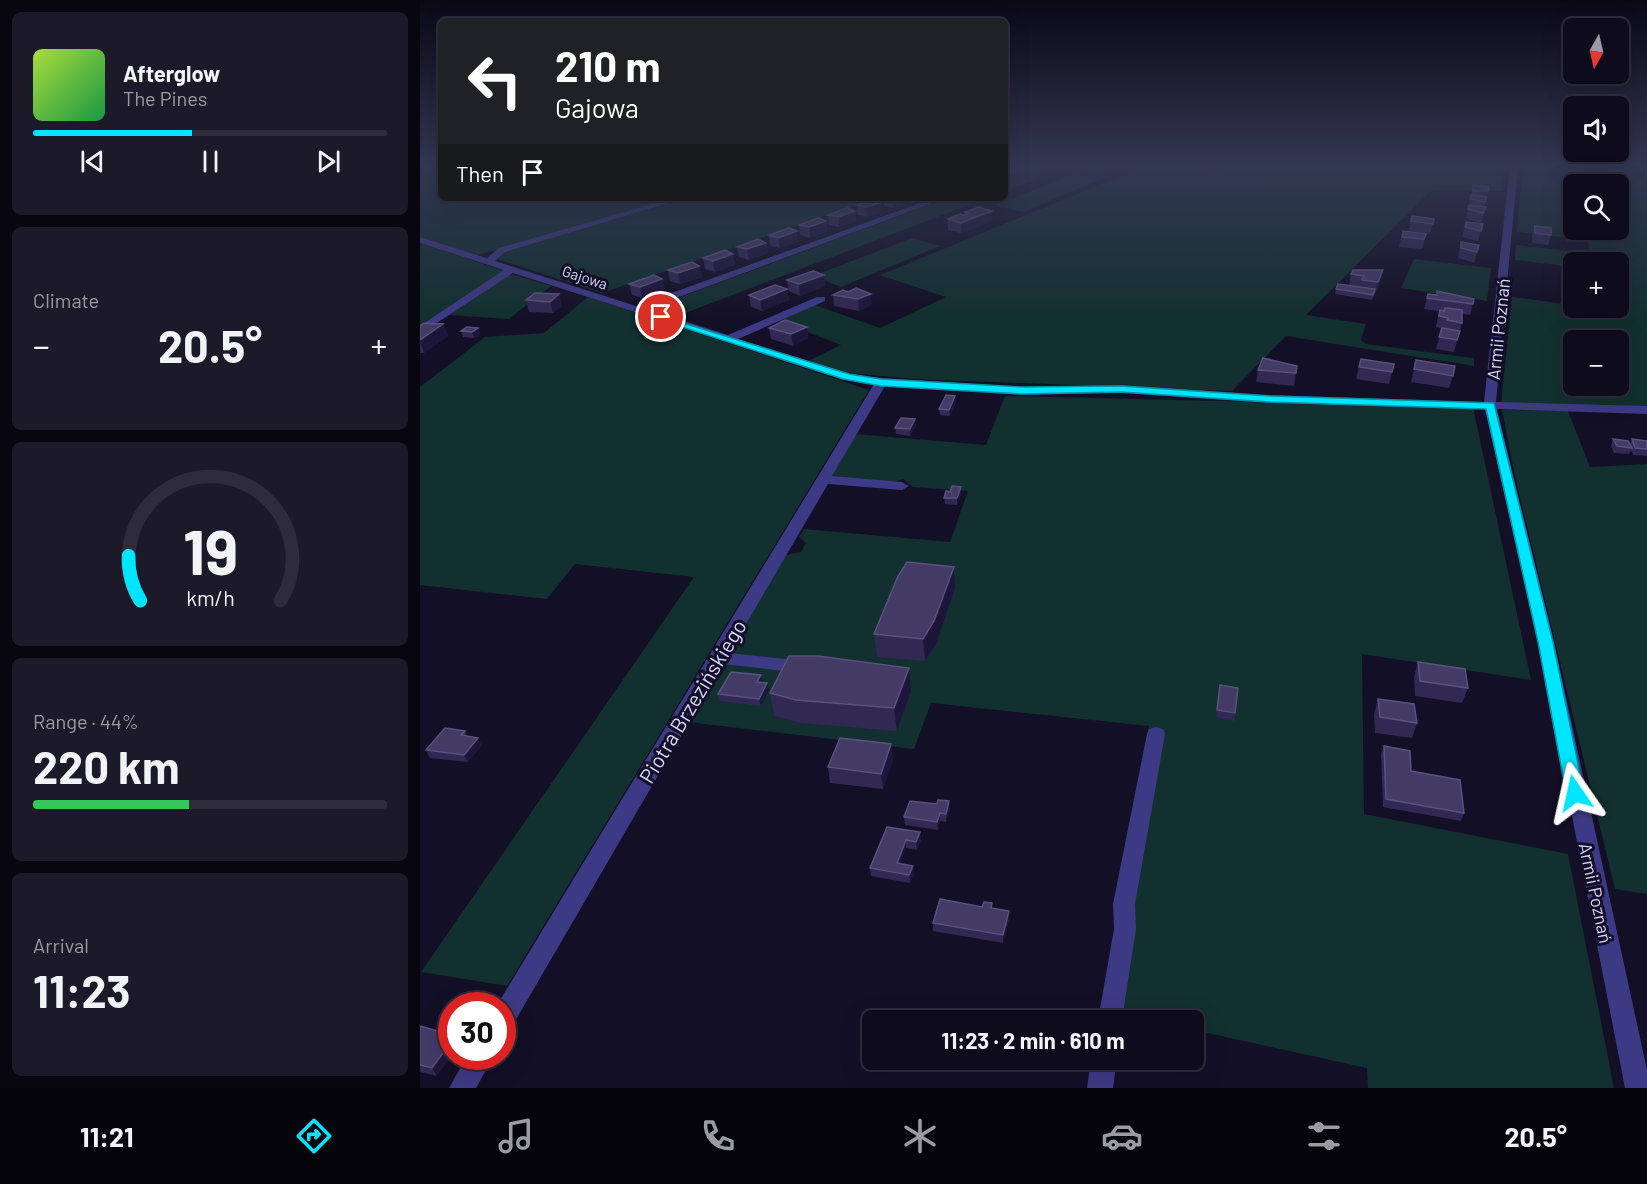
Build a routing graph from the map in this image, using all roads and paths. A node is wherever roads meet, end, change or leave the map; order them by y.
1 (620, 216) edge
2 (893, 216) edge
3 (1509, 216) edge
4 (420, 240) edge
5 (489, 261) junction
6 (512, 269) junction
7 (822, 299) dead end
8 (638, 309) junction
9 (420, 332) edge
10 (728, 339) junction
11 (881, 382) junction
12 (1491, 405) junction
13 (1647, 410) edge
14 (823, 479) junction
15 (902, 486) dead end
16 (717, 657) junction
17 (824, 669) edge
18 (1156, 734) dead end
19 (516, 996) edge
20 (1112, 1010) edge
21 (473, 1070) edge
22 (1102, 1070) edge
23 (462, 1088) edge
24 (1100, 1088) edge
25 (1638, 1088) edge

1 - 5 street
2 - 8 street
3 - 12 street, Armii Poznań
4 - 5 street, Gajowa
5 - 6 street, Gajowa
6 - 8 street, Gajowa
6 - 9 street
7 - 10 street
8 - 10 street, Gajowa
10 - 11 street, Gajowa
11 - 12 street, Gajowa
11 - 14 street, Piotra Brzezińskiego
12 - 13 street, Gajowa
12 - 25 street, Armii Poznań
14 - 15 street
14 - 16 street, Piotra Brzezińskiego
16 - 17 street
16 - 19 street, Piotra Brzezińskiego
18 - 20 street
21 - 23 street
22 - 24 street

